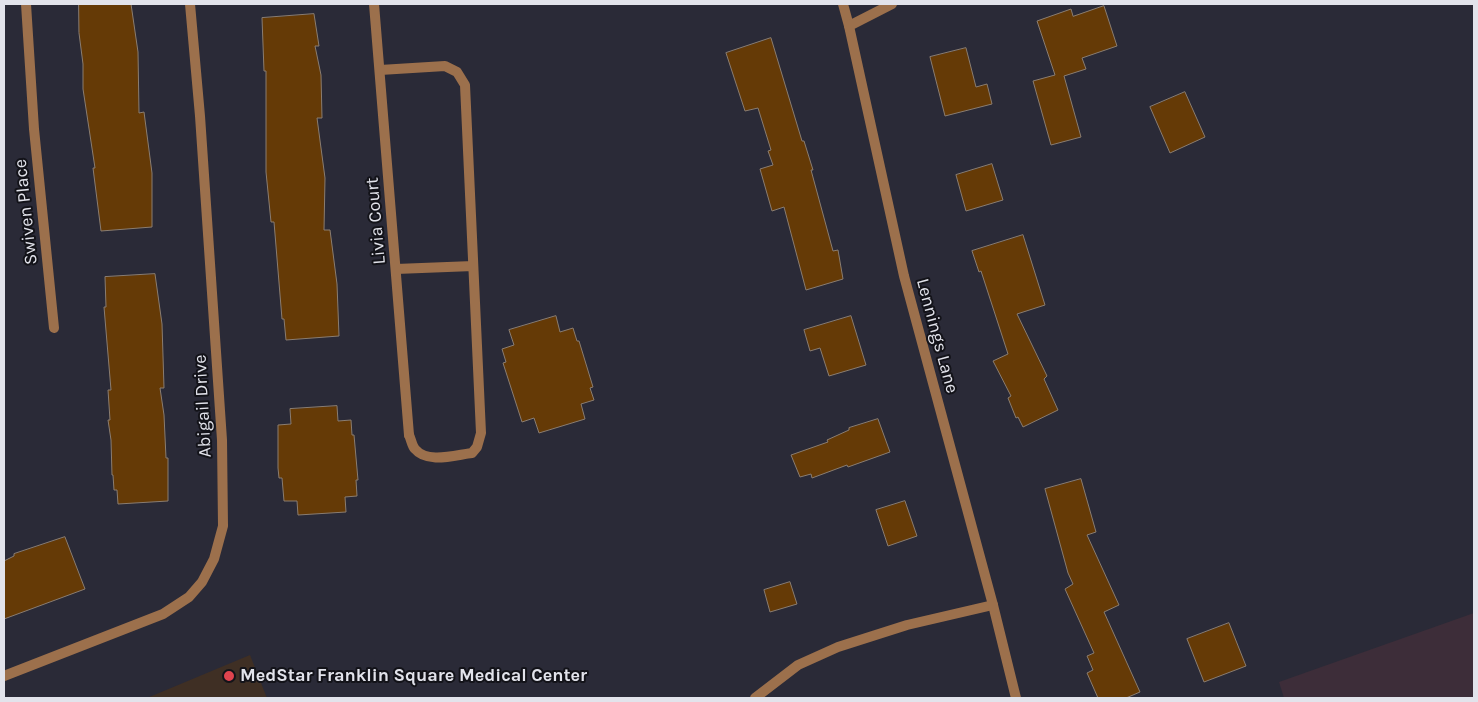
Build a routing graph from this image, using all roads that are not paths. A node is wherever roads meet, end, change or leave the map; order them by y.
1 (26, 4) edge
2 (190, 4) edge
3 (374, 4) edge
4 (843, 4) edge
5 (892, 4) edge
6 (850, 26) junction
7 (380, 70) junction
8 (473, 266) junction
9 (396, 269) junction
10 (54, 328) dead end
11 (993, 605) junction
12 (4, 676) edge
13 (755, 698) edge
14 (1016, 698) edge

1 - 10 street, Swiven Place
2 - 12 street, Abigail Drive
3 - 7 street, Livia Court
4 - 6 street, Lennings Lane
5 - 6 street
6 - 11 street, Lennings Lane
7 - 8 street
7 - 9 street, Livia Court
8 - 9 street
8 - 9 street, Livia Court
11 - 13 street
11 - 14 street, Lennings Lane

